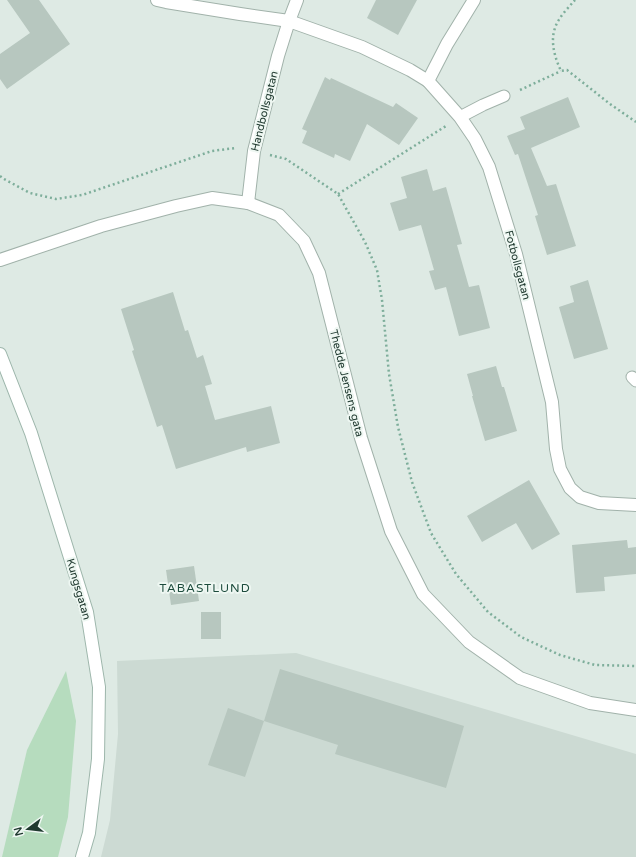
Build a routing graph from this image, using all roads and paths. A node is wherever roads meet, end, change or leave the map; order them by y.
1 (157, 0) edge
2 (297, 0) edge
3 (474, 0) edge
4 (575, 0) edge
5 (289, 21) junction
6 (561, 71) junction
7 (428, 81) junction
8 (504, 96) joint
9 (460, 117) junction
10 (636, 122) edge
11 (338, 194) dead end
12 (248, 203) junction
13 (0, 260) edge
14 (0, 354) edge
15 (636, 505) edge
16 (636, 710) edge
17 (82, 857) edge

1 - 5 street
2 - 5 street, Handbollsgatan
3 - 7 street
4 - 6 path
5 - 7 street
5 - 12 street, Handbollsgatan
6 - 8 path
6 - 10 path
7 - 9 street, Fotbollsgatan
8 - 9 lane
9 - 11 path
9 - 15 street, Fotbollsgatan
12 - 13 street, Thedde Jensens gata
12 - 16 street, Thedde Jensens gata
14 - 17 street, Kungsgatan

